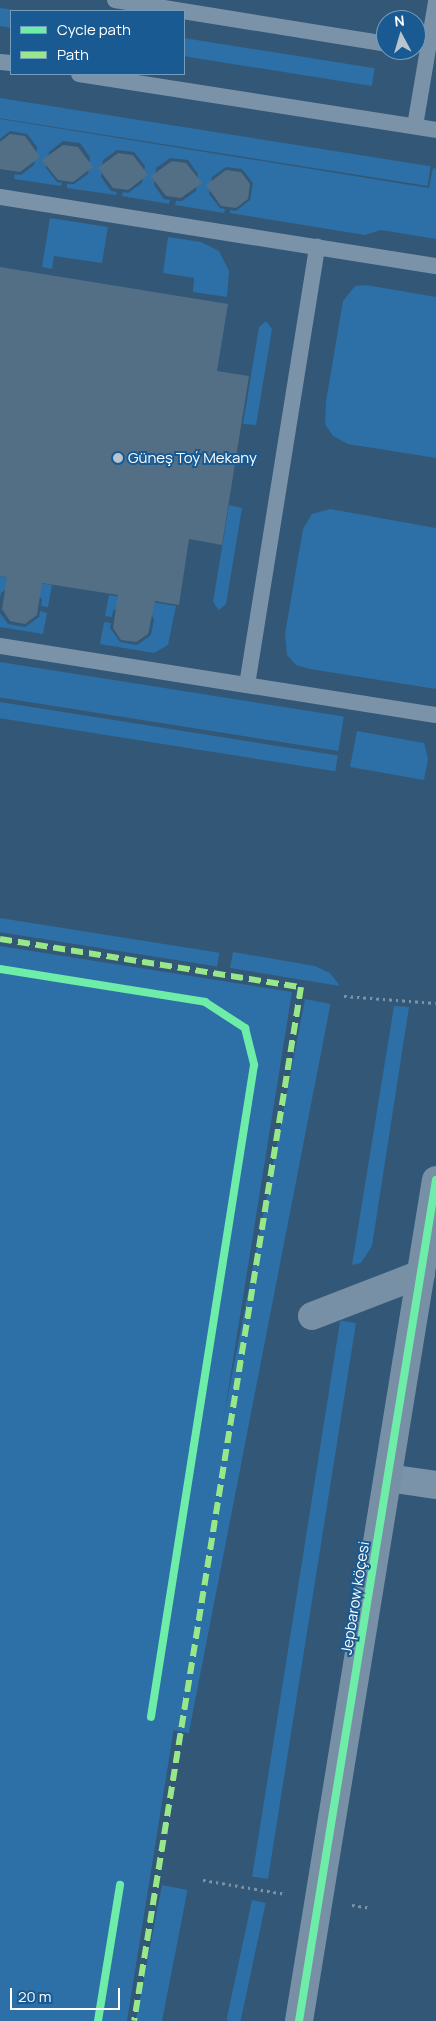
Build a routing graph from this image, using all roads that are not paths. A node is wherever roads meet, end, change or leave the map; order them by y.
1 (115, 0) edge
2 (436, 2) edge
3 (177, 10) edge
4 (185, 11) edge
5 (426, 36) edge
6 (376, 42) edge
7 (421, 60) edge
8 (85, 75) edge
9 (415, 126) junction
10 (436, 130) edge
11 (0, 197) edge
12 (317, 247) junction
13 (436, 266) edge
14 (0, 646) edge
15 (247, 685) junction
16 (436, 715) edge
17 (436, 1180) edge
18 (421, 1274) junction
19 (312, 1316) dead end
20 (388, 1478) junction
21 (436, 1485) edge
22 (299, 2021) edge

1 - 3 lane
2 - 5 lane
4 - 6 lane
7 - 9 lane
8 - 9 lane
9 - 10 lane
11 - 12 lane
12 - 13 lane
12 - 15 lane
14 - 15 lane
15 - 16 lane
17 - 18 street, Jepbarow köçesi
18 - 19 street
18 - 20 street, Jepbarow köçesi
20 - 21 street
20 - 22 street, Jepbarow köçesi

